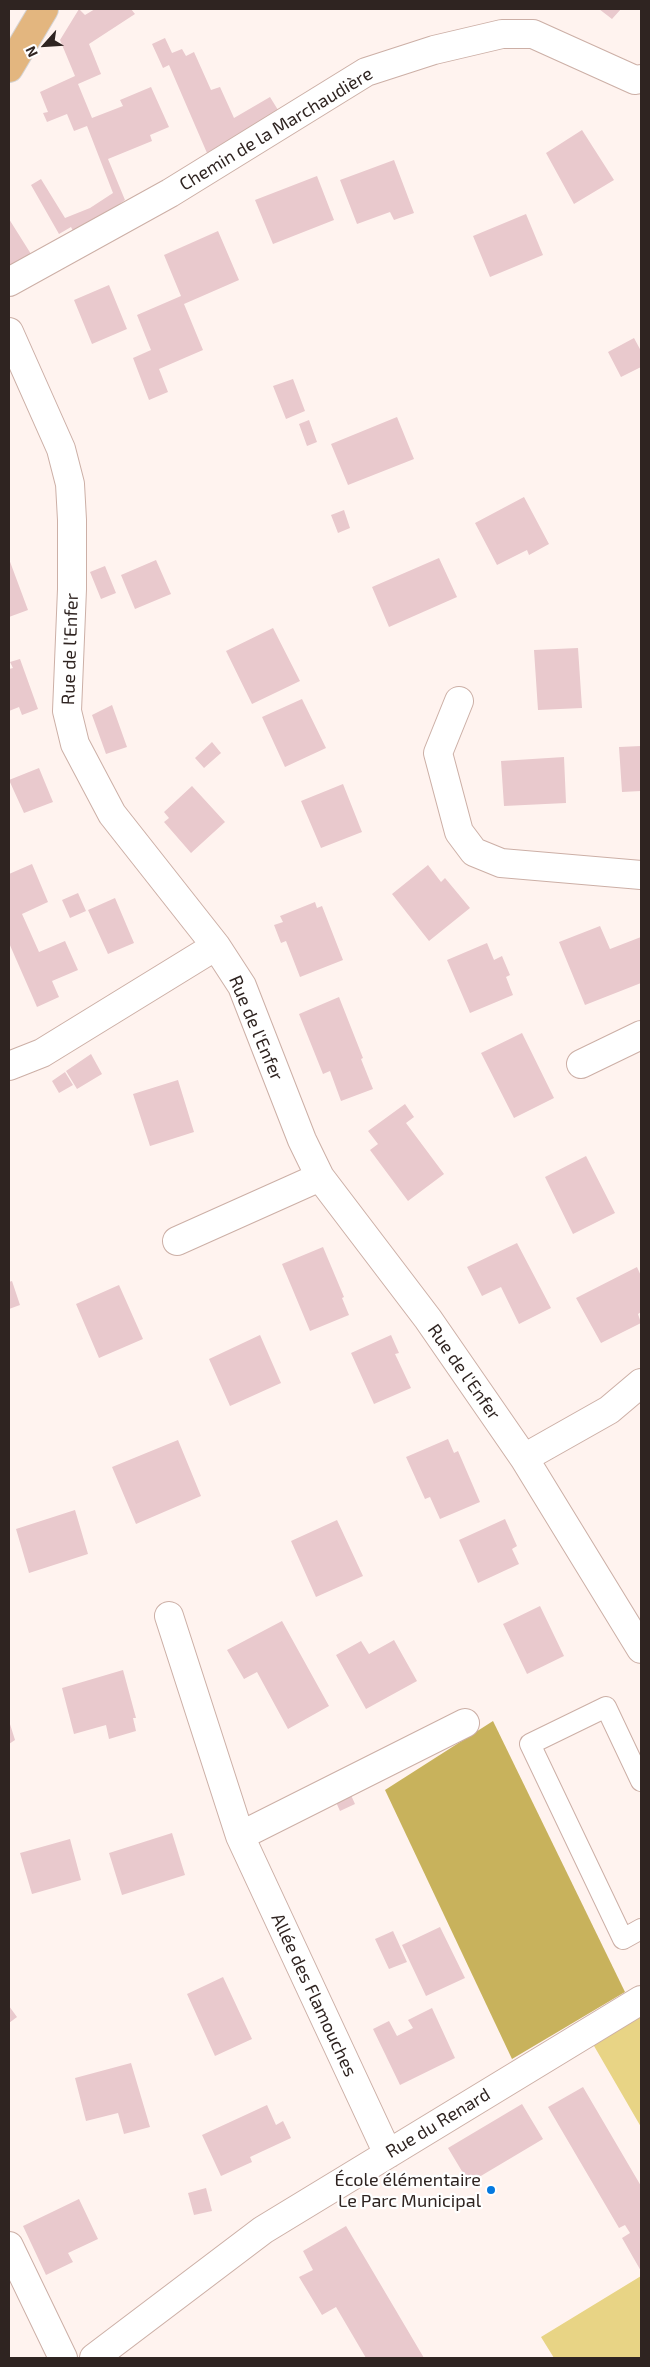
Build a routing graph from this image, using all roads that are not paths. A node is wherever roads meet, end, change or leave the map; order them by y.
1 (44, 9) edge
2 (9, 68) edge
3 (641, 79) edge
4 (9, 282) edge
5 (9, 332) edge
6 (459, 701) dead end
7 (641, 875) edge
8 (216, 946) junction
9 (641, 1035) edge
10 (582, 1064) dead end
11 (9, 1066) edge
12 (320, 1177) junction
13 (177, 1241) dead end
14 (641, 1383) edge
15 (524, 1458) junction
16 (169, 1616) dead end
17 (641, 1649) edge
18 (465, 1723) dead end
19 (640, 1776) edge
20 (240, 1836) junction
21 (641, 1929) edge
22 (641, 2000) edge
23 (388, 2154) junction
24 (9, 2246) edge
25 (63, 2358) edge
26 (94, 2358) edge

1 - 2 main road
3 - 4 street, Chemin de la Marchaudière
5 - 8 street, Rue de l'Enfer
6 - 7 street
8 - 11 street
8 - 12 street, Rue de l'Enfer
9 - 10 street
12 - 13 street
12 - 15 street, Rue de l'Enfer
14 - 15 street
15 - 17 street, Rue de l'Enfer
16 - 20 street, Allée des Flamouches
18 - 20 street
19 - 21 lane
20 - 23 street, Allée des Flamouches
22 - 23 street, Rue du Renard
23 - 26 street, Rue du Renard
24 - 25 street

